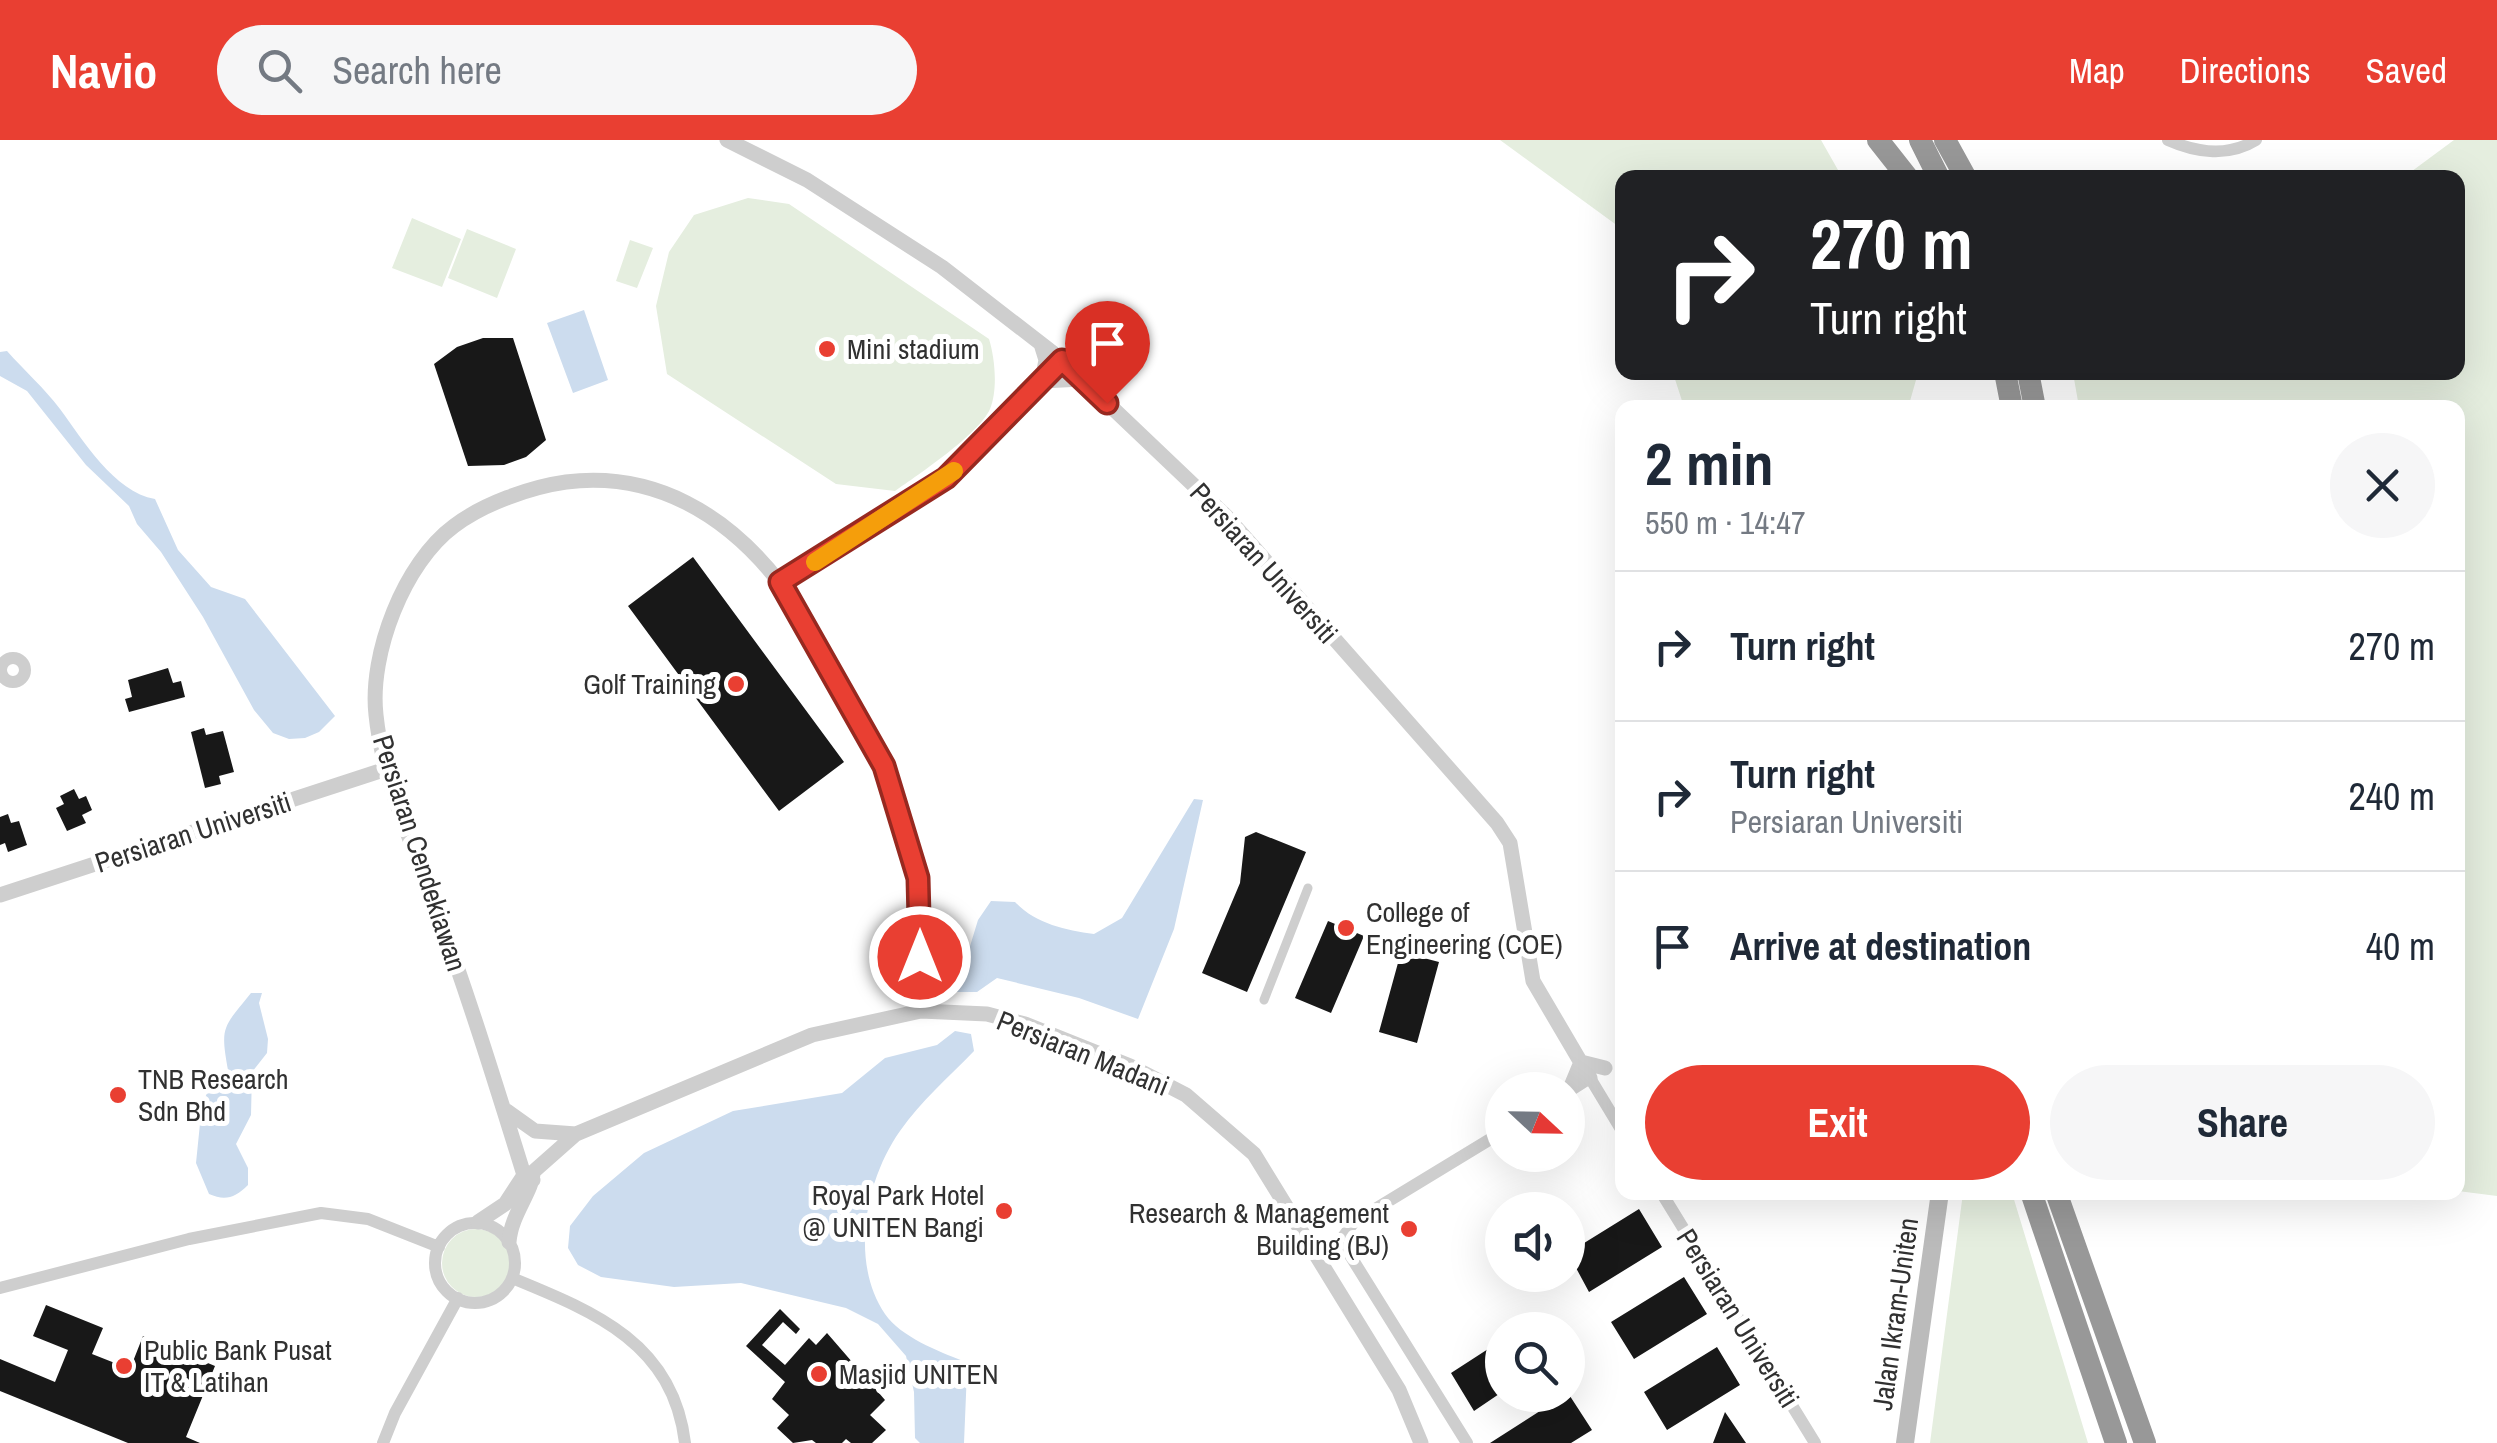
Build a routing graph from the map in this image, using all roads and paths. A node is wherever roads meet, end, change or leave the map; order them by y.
1 (727, 140) edge
2 (1878, 140) edge
3 (1920, 140) edge
4 (1945, 140) edge
5 (2168, 140) edge
6 (2256, 140) edge
7 (1902, 170) edge
8 (1934, 170) edge
9 (1962, 170) edge
10 (1041, 344) junction
11 (1062, 360) junction
12 (1082, 379) junction
13 (1042, 381) junction
14 (780, 582) junction
15 (381, 742) junction
16 (386, 769) junction
17 (359, 778) junction
18 (398, 804) junction
19 (1308, 888) dead end
20 (0, 895) edge
21 (1264, 1000) dead end
22 (921, 1011) junction
23 (1581, 1062) junction
24 (1605, 1068) dead end
25 (1577, 1072) edge
26 (1590, 1078) junction
27 (1585, 1081) edge
28 (504, 1108) junction
29 (1615, 1119) edge
30 (576, 1134) junction
31 (1485, 1142) edge
32 (530, 1176) junction
33 (1665, 1200) edge
34 (1939, 1200) edge
35 (2033, 1200) edge
36 (2059, 1200) edge
37 (478, 1222) junction
38 (509, 1242) junction
39 (439, 1246) junction
40 (512, 1278) junction
41 (0, 1288) edge
42 (458, 1298) junction
43 (2088, 1364) junction
44 (383, 1443) edge
45 (685, 1443) edge
46 (1421, 1443) edge
47 (1467, 1443) edge
48 (1815, 1443) edge
49 (1905, 1443) edge
50 (2105, 1443) edge
51 (2116, 1443) edge
52 (2145, 1443) edge

1 - 10 street, Persiaran Universiti
2 - 7 highway
3 - 8 highway
4 - 9 highway
5 - 6 street
10 - 11 street, Persiaran Universiti
10 - 13 street
11 - 12 street, Persiaran Universiti
11 - 13 street
12 - 13 street
12 - 23 street, Persiaran Universiti
13 - 14 street
14 - 15 street, Persiaran Cendekiawan
14 - 22 street, Persiaran Cendekiawan
15 - 16 street, Persiaran Cendekiawan
15 - 17 street
16 - 17 street, Persiaran Universiti
16 - 18 street, Persiaran Cendekiawan
17 - 18 street
17 - 20 street, Persiaran Universiti
18 - 28 street, Persiaran Cendekiawan
19 - 21 street
22 - 30 street, Persiaran Madani
22 - 46 street, Persiaran Madani
23 - 24 street
23 - 25 street
23 - 26 street, Persiaran Universiti
26 - 27 street
26 - 29 street, Persiaran Universiti
28 - 30 street
28 - 32 street, Persiaran Cendekiawan
30 - 32 street
31 - 47 street
32 - 37 street
32 - 38 street
33 - 48 street, Persiaran Universiti
34 - 49 main road, Jalan Ikram-Uniten
35 - 43 highway
36 - 52 highway
37 - 38 street
37 - 39 street
38 - 40 street
39 - 41 street
39 - 42 street
40 - 42 street
40 - 45 street
42 - 44 street
43 - 50 highway
43 - 51 highway

